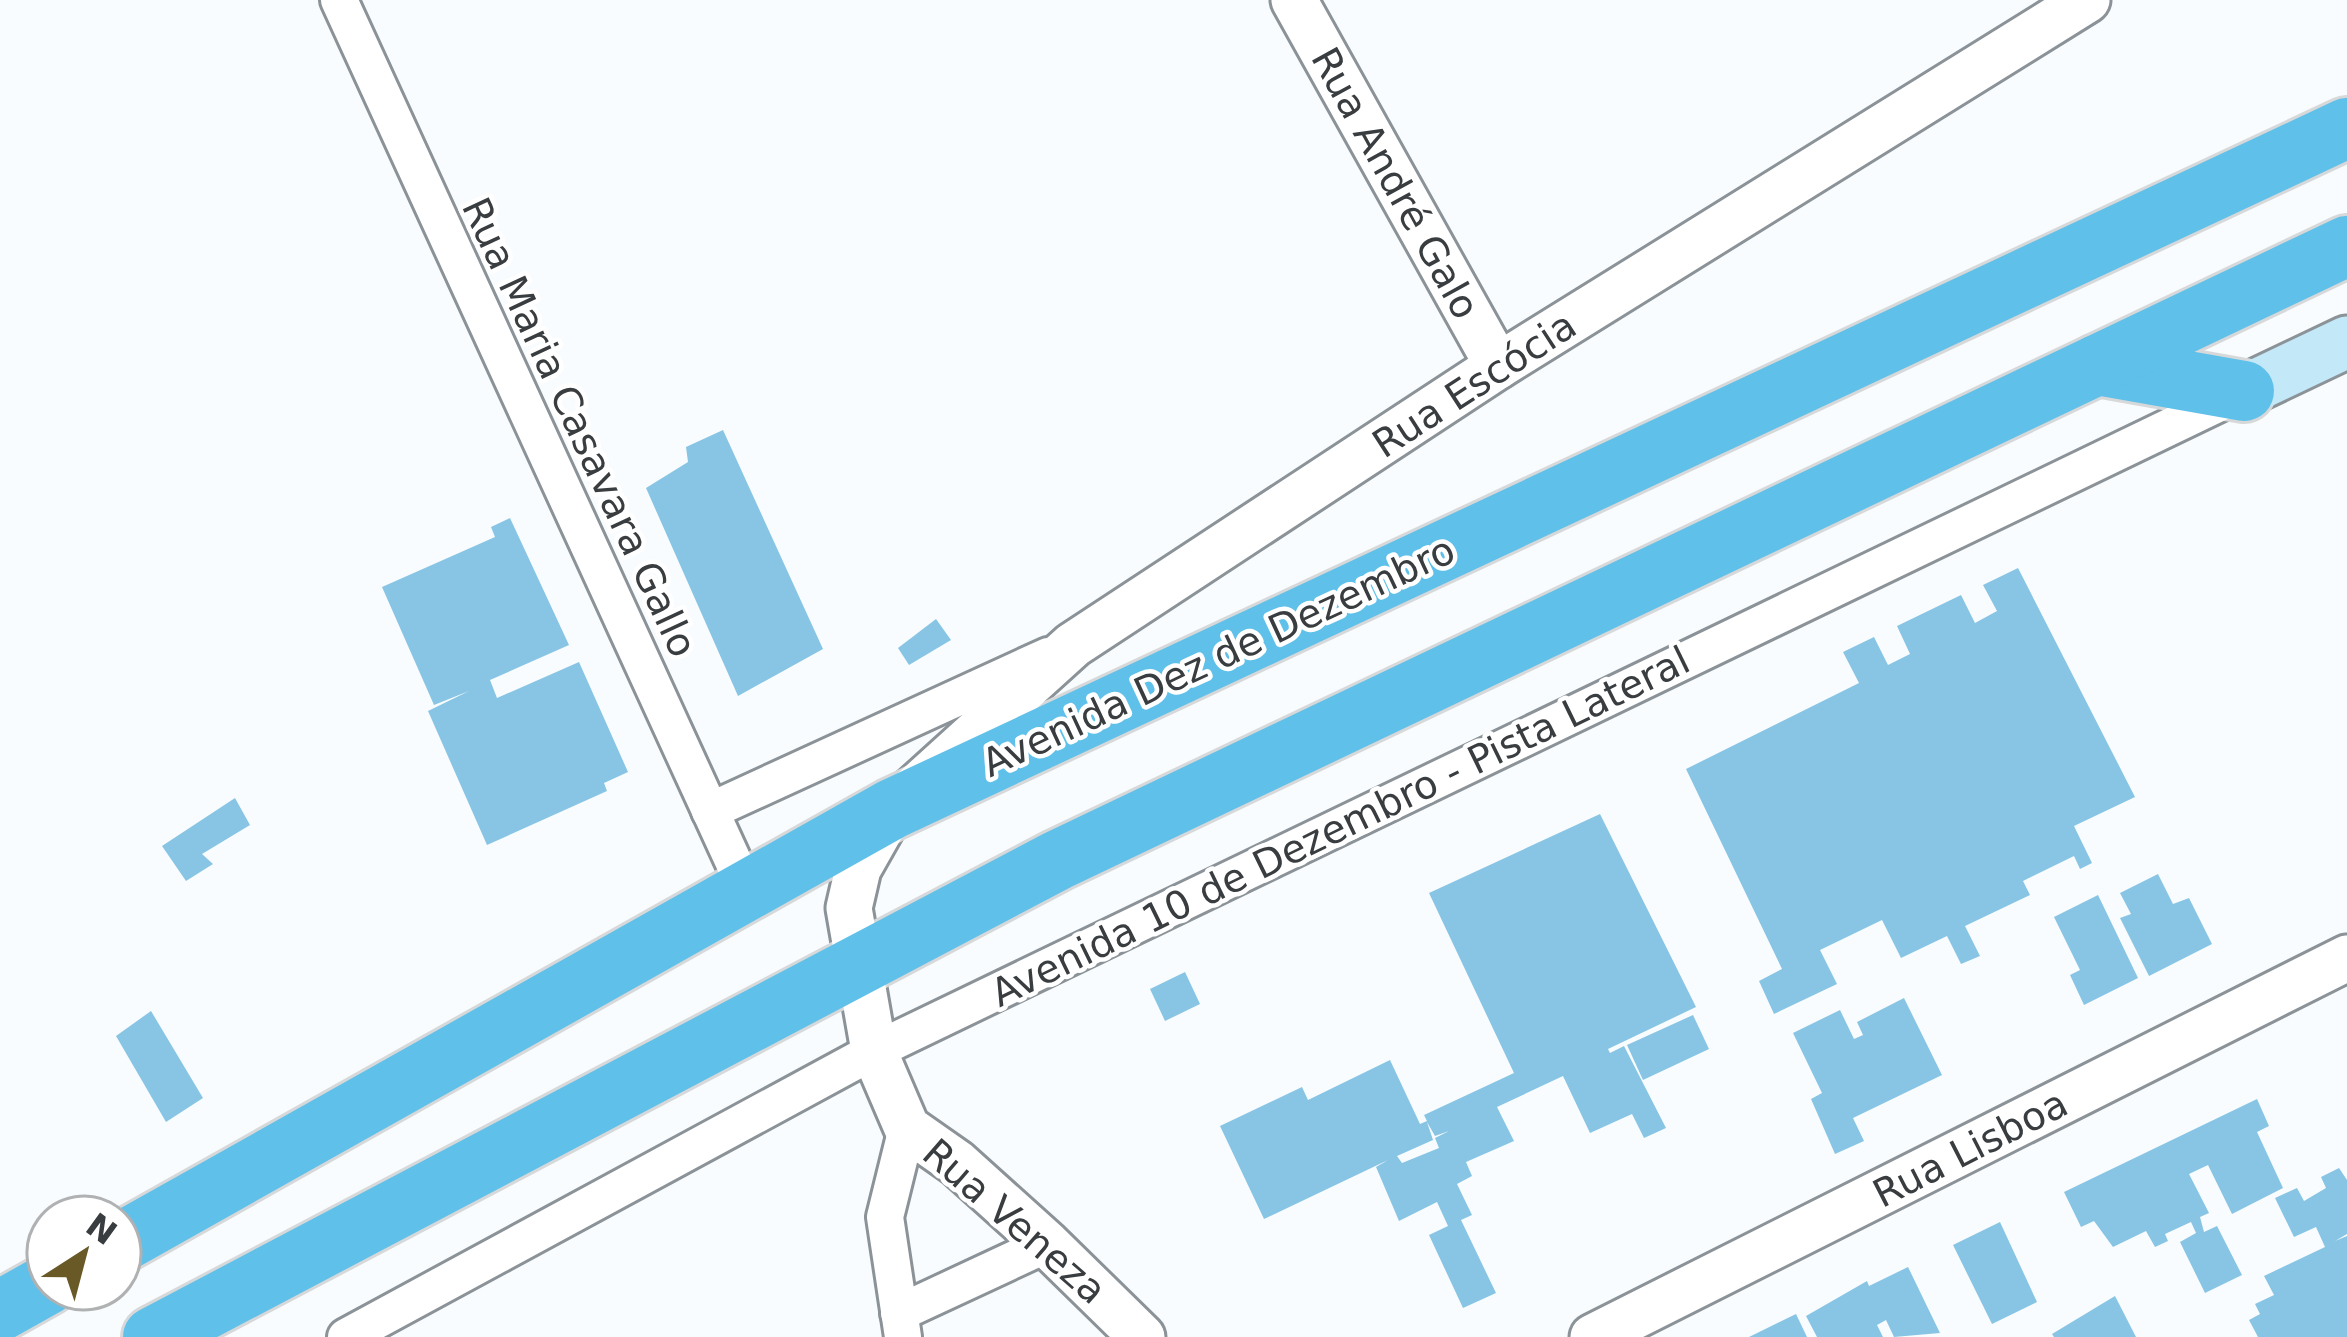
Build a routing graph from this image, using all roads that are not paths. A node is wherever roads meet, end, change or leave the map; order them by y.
1 (339, 0) edge
2 (1294, 0) edge
3 (2087, 0) edge
4 (2347, 81) edge
5 (2328, 137) edge
6 (2347, 246) edge
7 (2347, 342) edge
8 (2096, 365) junction
9 (1498, 366) junction
10 (2244, 391) junction
11 (1072, 645) junction
12 (892, 809) junction
13 (710, 811) junction
14 (746, 889) junction
15 (2347, 958) edge
16 (855, 964) junction
17 (874, 1051) junction
18 (908, 1128) junction
19 (144, 1229) edge
20 (1047, 1244) junction
21 (901, 1325) edge
22 (153, 1337) edge
23 (346, 1337) edge
24 (1142, 1337) edge
25 (1593, 1337) edge

1 - 13 street, Rua Maria Casavara Gallo
2 - 9 street, Rua André Galo
3 - 9 street, Rua Escócia
4 - 5 highway
5 - 12 highway, Avenida Dez de Dezembro
6 - 8 highway
7 - 10 main road, Avenida 10 de Dezembro - Pista Lateral
8 - 10 highway
8 - 16 highway
9 - 11 street, Rua Escócia
10 - 17 street, Avenida 10 de Dezembro - Pista Lateral
11 - 12 street, Rua Escócia
11 - 13 street
12 - 14 highway, Avenida Dez de Dezembro
12 - 16 street, Rua Escócia
13 - 14 street, Rua Maria Casavara Gallo
14 - 19 highway, Avenida Dez de Dezembro
15 - 25 street, Rua Lisboa
16 - 17 street, Rua Veneza
16 - 22 highway
17 - 18 street, Rua Veneza
17 - 23 street, Avenida 10 de Dezembro - Pista Lateral
18 - 20 street, Rua Veneza
18 - 21 street
20 - 21 street
20 - 24 street, Rua Veneza

